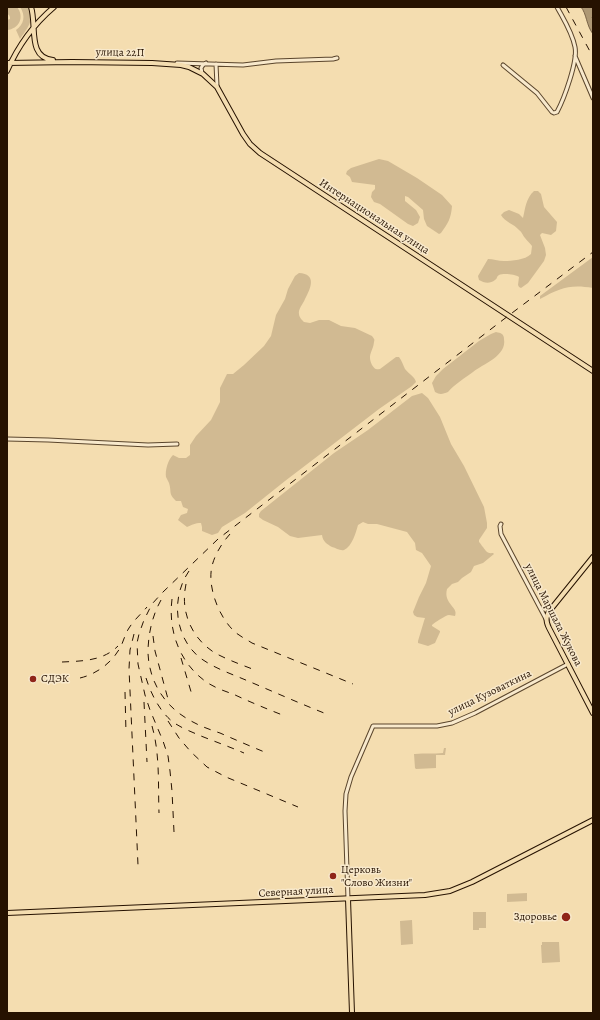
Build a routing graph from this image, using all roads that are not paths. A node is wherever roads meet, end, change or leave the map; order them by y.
1 (31, 7) edge
2 (54, 7) edge
3 (557, 7) edge
4 (34, 27) junction
5 (575, 56) junction
6 (337, 58) dead end
7 (72, 62) junction
8 (9, 63) edge
9 (167, 63) junction
10 (206, 63) junction
11 (216, 64) junction
12 (503, 65) dead end
13 (7, 71) edge
14 (202, 73) junction
15 (216, 78) junction
16 (210, 79) junction
17 (217, 87) junction
18 (593, 98) edge
19 (593, 371) edge
20 (7, 439) edge
21 (177, 444) dead end
22 (501, 524) dead end
23 (593, 557) edge
24 (541, 608) junction
25 (551, 609) junction
26 (543, 613) junction
27 (546, 619) junction
28 (568, 664) junction
29 (593, 713) edge
30 (593, 820) edge
31 (348, 898) junction
32 (7, 913) edge
33 (352, 1013) edge

1 - 4 main road
2 - 4 main road
3 - 5 street
4 - 7 main road, улица 22П
4 - 8 main road
5 - 12 street
5 - 18 street
6 - 11 street
7 - 8 main road, улица 22П
7 - 9 main road, улица 22П
8 - 13 main road
9 - 10 street
9 - 14 main road, Интернациональная улица
10 - 11 street
10 - 14 street
11 - 15 street
14 - 16 main road, Интернациональная улица
15 - 16 street
15 - 17 street
16 - 17 main road, Интернациональная улица
17 - 19 main road, Интернациональная улица
20 - 21 street
22 - 24 street, улица Маршала Жукова
23 - 25 main road
24 - 25 street
24 - 26 street, улица Маршала Жукова
25 - 26 street
25 - 27 main road
26 - 27 street, улица Маршала Жукова
27 - 28 main road, улица Маршала Жукова
28 - 29 main road, улица Маршала Жукова
28 - 31 street, улица Кузоваткина
30 - 31 main road, Северная улица
31 - 32 main road, Северная улица
31 - 33 main road, улица Кузоваткина

